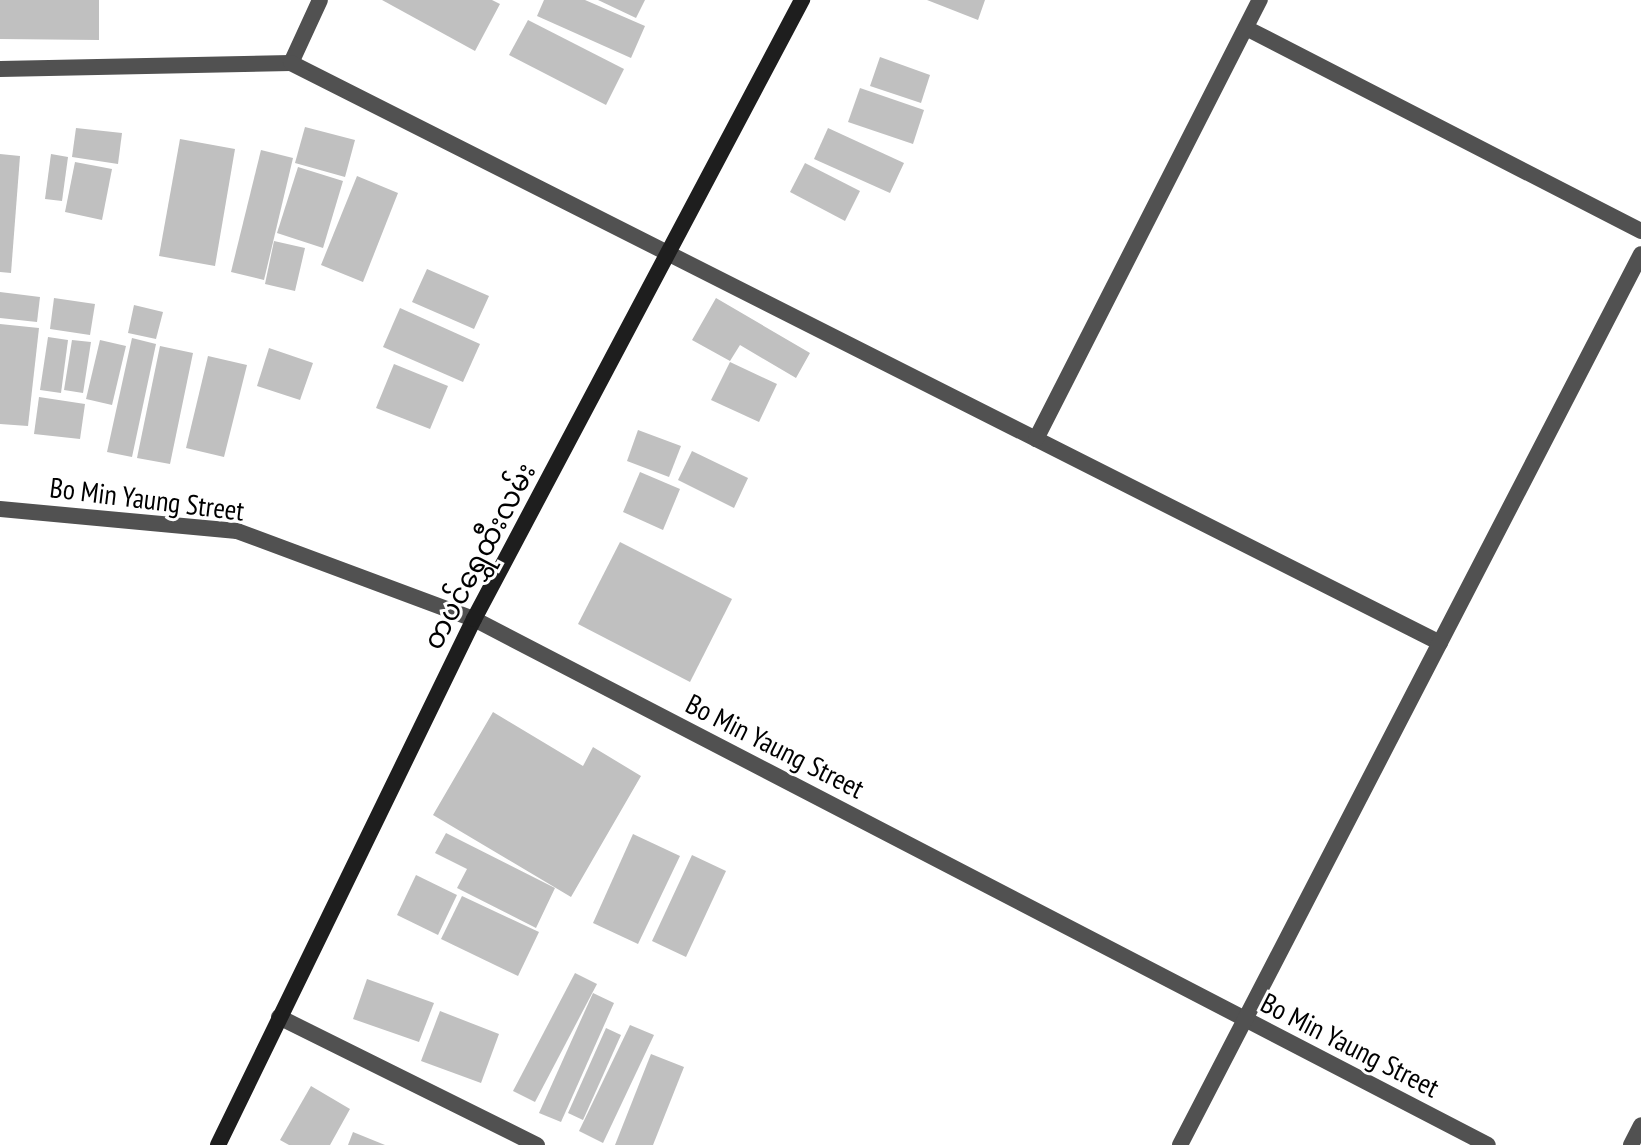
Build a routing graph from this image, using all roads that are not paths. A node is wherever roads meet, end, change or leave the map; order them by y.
1 (320, 0) edge
2 (802, 0) edge
3 (1260, 0) edge
4 (1246, 28) junction
5 (291, 63) junction
6 (0, 69) edge
7 (1641, 231) edge
8 (671, 252) junction
9 (1641, 254) edge
10 (1036, 439) junction
11 (0, 509) edge
12 (474, 619) junction
13 (1440, 643) junction
14 (279, 1017) junction
15 (1245, 1020) junction
16 (1641, 1125) edge
17 (218, 1145) edge
18 (537, 1145) edge
19 (1180, 1145) edge
20 (1488, 1145) edge
21 (1631, 1145) edge

1 - 5 street
2 - 8 street, တပင်ရွှေထီးလမ်း
3 - 4 street
4 - 7 street
4 - 10 street
5 - 6 street
5 - 8 street
8 - 10 street
8 - 12 street, တပင်ရွှေထီးလမ်း
9 - 13 street
10 - 13 street
11 - 12 street, Bo Min Yaung Street
12 - 14 street, တပင်ရွှေထီးလမ်း
12 - 15 street, Bo Min Yaung Street
13 - 15 street
14 - 17 street, တပင်ရွှေထီးလမ်း
14 - 18 street
15 - 19 street
15 - 20 street, Bo Min Yaung Street
16 - 21 street

